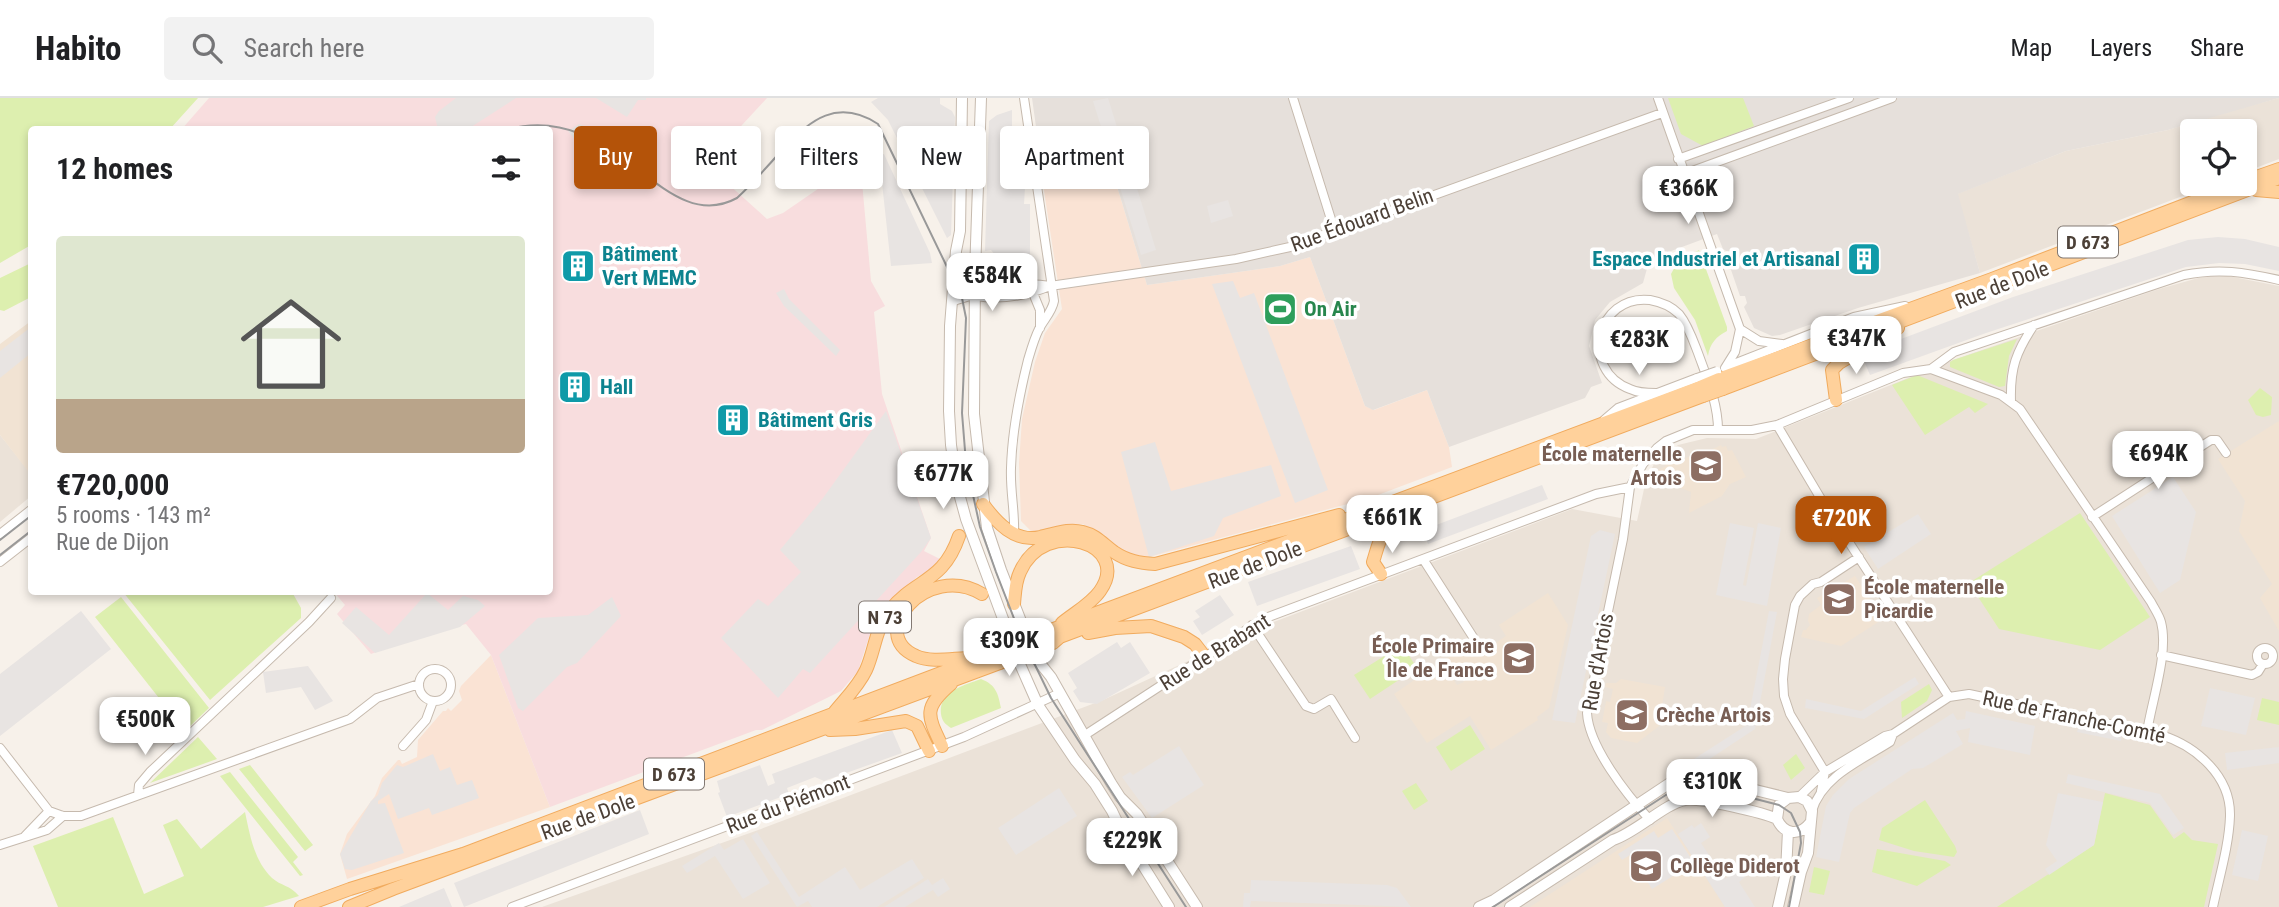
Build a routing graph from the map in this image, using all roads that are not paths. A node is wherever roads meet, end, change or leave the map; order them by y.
1 (962, 98) edge
2 (981, 98) edge
3 (1024, 98) edge
4 (1293, 98) edge
5 (1658, 98) edge
6 (1849, 98) edge
7 (1892, 98) edge
8 (1662, 113) junction
9 (1678, 159) junction
10 (2279, 169) edge
11 (1684, 174) junction
12 (2279, 178) edge
13 (2257, 179) edge
14 (2257, 182) edge
15 (2257, 187) edge
16 (2279, 191) edge
17 (2214, 196) edge
18 (2216, 196) edge
19 (1335, 232) junction
20 (2279, 280) edge
21 (1051, 286) junction
22 (1033, 293) junction
23 (976, 296) junction
24 (1937, 299) junction
25 (953, 301) junction
26 (1914, 317) junction
27 (2034, 325) junction
28 (1040, 328) junction
29 (1740, 329) junction
30 (1782, 344) junction
31 (1931, 369) junction
32 (1721, 377) junction
33 (1700, 387) junction
34 (1656, 393) junction
35 (1836, 400) junction
36 (2011, 401) junction
37 (1599, 424) junction
38 (1777, 425) junction
39 (1718, 430) junction
40 (2226, 453) dead end
41 (957, 486) junction
42 (1461, 486) junction
43 (1630, 487) junction
44 (1401, 499) junction
45 (983, 504) junction
46 (28, 512) edge
47 (2092, 517) junction
48 (1014, 533) junction
49 (0, 534) edge
50 (959, 536) joint
51 (28, 540) edge
52 (1858, 557) junction
53 (1423, 559) junction
54 (0, 562) edge
55 (1381, 574) junction
56 (982, 594) joint
57 (331, 598) dead end
58 (998, 604) junction
59 (1014, 604) junction
60 (1252, 625) junction
61 (1054, 635) junction
62 (1474, 636) dead end
63 (2161, 655) junction
64 (998, 657) junction
65 (1205, 657) junction
66 (982, 658) junction
67 (2263, 664) dead end
68 (960, 677) junction
69 (419, 684) junction
70 (1060, 693) junction
71 (1949, 697) junction
72 (433, 701) junction
73 (1038, 705) junction
74 (833, 714) junction
75 (820, 730) junction
76 (2147, 732) junction
77 (1893, 734) junction
78 (1085, 735) junction
79 (1355, 738) dead end
80 (403, 746) dead end
81 (942, 746) junction
82 (0, 748) edge
83 (929, 751) junction
84 (1825, 772) junction
85 (1821, 791) junction
86 (138, 795) junction
87 (1793, 797) junction
88 (1635, 804) junction
89 (50, 811) junction
90 (63, 816) junction
91 (1811, 817) junction
92 (1777, 819) junction
93 (1650, 820) junction
94 (1788, 831) junction
95 (25, 836) junction
96 (0, 845) edge
97 (307, 904) edge
98 (355, 905) edge
99 (512, 907) edge
100 (1169, 907) edge
101 (1197, 907) edge
102 (1479, 907) edge
103 (1510, 907) edge
104 (1778, 907) edge
105 (1793, 907) edge
106 (2213, 907) edge

1 - 25 street
2 - 23 street
3 - 21 street
4 - 19 street
5 - 8 street
6 - 9 street
7 - 11 street
8 - 9 street
8 - 19 street, Rue Édouard Belin
9 - 11 street
10 - 13 main road, Rue de Dole / D 673
11 - 29 street
12 - 14 main road, Rue de Dole / D 673
15 - 16 main road
17 - 24 main road, Rue de Dole / D 673
18 - 26 main road, Rue de Dole / D 673
19 - 21 street, Rue Édouard Belin
20 - 27 street
21 - 22 street
21 - 23 street, Rue Édouard Belin
21 - 28 street
22 - 23 street
22 - 28 street
23 - 25 street, Rue Édouard Belin
23 - 45 street
24 - 30 street, Rue de Dole
24 - 32 main road, Rue de Dole / D 673
25 - 41 street
26 - 32 main road, Rue de Dole / D 673
26 - 35 main road
27 - 31 street
27 - 36 street
28 - 48 street
29 - 30 street
29 - 32 street
30 - 32 street, Rue de Dole
31 - 35 street
31 - 36 street
32 - 33 main road, Rue de Dole / D 673, bridge
32 - 33 street, Rue de Dole, bridge
33 - 34 street, Rue de Dole
33 - 37 main road, Rue de Dole / D 673
33 - 42 main road, Rue de Dole / D 673
34 - 37 street, Rue de Dole
34 - 39 street
35 - 38 street
36 - 47 street
37 - 44 main road, Rue de Dole / D 673
38 - 39 street
38 - 52 street
39 - 43 street
40 - 47 street
41 - 50 street, N 73
41 - 58 street
42 - 55 main road
42 - 61 main road, Rue de Dole / D 673
43 - 53 street, Rue de Brabant
43 - 88 street, Rue d'Artois
44 - 48 main road
44 - 61 main road, Rue de Dole / D 673
45 - 48 main road
45 - 59 street
46 - 49 street
47 - 63 street
50 - 74 main road, N 73
51 - 54 street
52 - 71 street
52 - 84 street
53 - 55 street, Rue de Brabant
53 - 62 street
55 - 60 street, Rue de Brabant
56 - 58 street
56 - 66 main road
57 - 86 street
58 - 73 street
59 - 61 main road
59 - 70 street
60 - 65 street, Rue de Brabant
60 - 79 street
61 - 64 main road, Rue de Dole / D 673, bridge
61 - 65 main road
63 - 67 street
63 - 76 street
64 - 66 main road, Rue de Dole / D 673
64 - 68 main road, Rue de Dole / D 673
65 - 78 street, Rue de Brabant
66 - 74 main road, Rue de Dole / D 673
68 - 75 main road, Rue de Dole / D 673
68 - 81 main road
69 - 72 street
69 - 72 street
69 - 86 street
70 - 73 street, Rue du Piémont
70 - 78 street
71 - 76 street, Rue de Franche-Comté
71 - 77 street
72 - 80 street
73 - 81 street, Rue du Piémont
73 - 100 street
74 - 97 main road, Rue de Dole / D 673
75 - 83 main road
75 - 98 main road, Rue de Dole / D 673
76 - 106 street, Rue de Franche-Comté
77 - 84 street
77 - 85 street
78 - 101 street
81 - 83 street, Rue du Piémont
82 - 89 street
83 - 99 street, Rue du Piémont
84 - 85 street
84 - 87 street
85 - 91 street
86 - 90 street
87 - 88 street
87 - 91 street
87 - 92 street
88 - 93 street, Rue d'Artois
88 - 102 street
89 - 90 street
89 - 95 street
90 - 95 street
91 - 94 street
91 - 105 street
92 - 93 street
92 - 94 street
93 - 103 street
94 - 104 street
95 - 96 street

